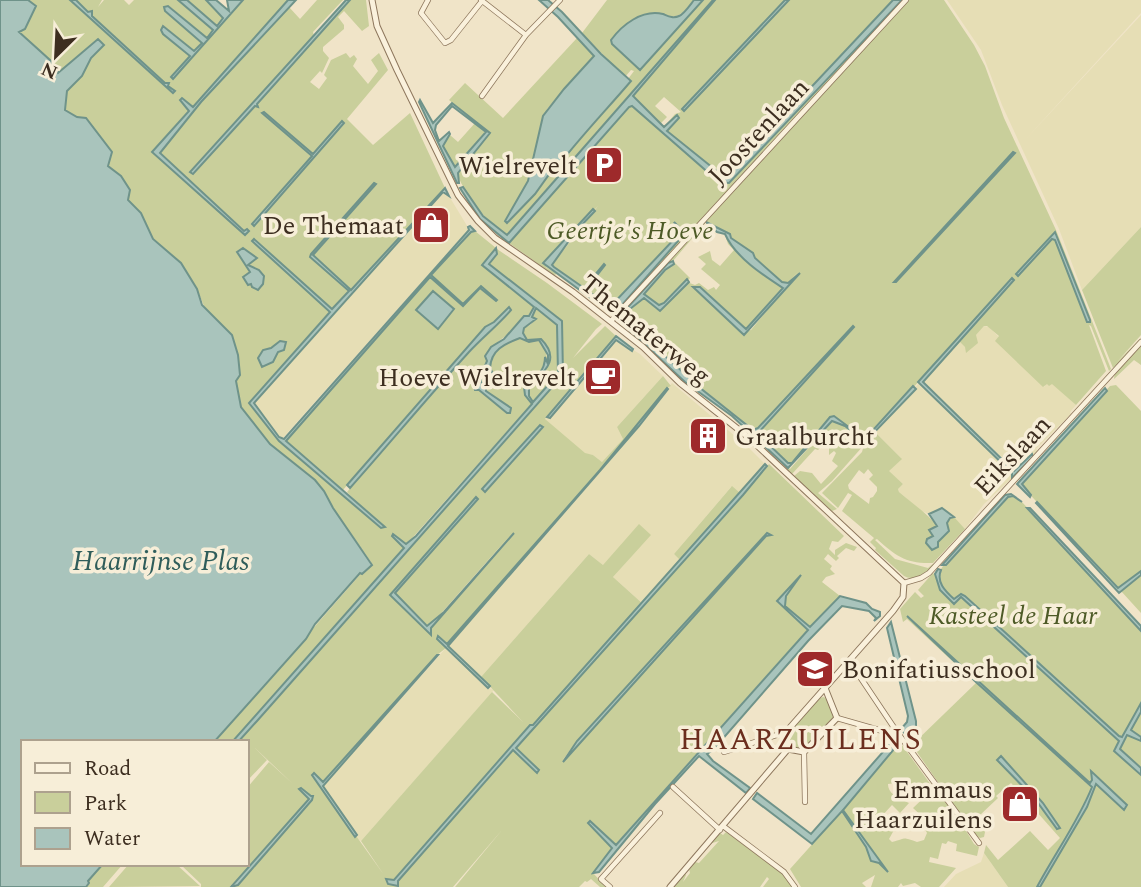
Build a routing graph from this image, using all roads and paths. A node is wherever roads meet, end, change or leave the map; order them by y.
1 (372, 0) edge
2 (428, 0) edge
3 (481, 0) edge
4 (906, 0) edge
5 (558, 2) edge
6 (527, 35) junction
7 (482, 96) dead end
8 (612, 319) junction
9 (1141, 342) edge
10 (904, 583) junction
11 (850, 662) junction
12 (825, 688) junction
13 (837, 718) junction
14 (786, 732) junction
15 (897, 732) junction
16 (788, 749) junction
17 (724, 752) dead end
18 (804, 752) junction
19 (673, 788) dead end
20 (805, 802) dead end
21 (660, 813) dead end
22 (722, 828) junction
23 (979, 844) dead end
24 (610, 887) edge
25 (670, 887) edge
26 (795, 887) edge

1 - 8 street, Thematerweg
2 - 3 street
3 - 6 street
4 - 8 street, Joostenlaan
5 - 6 street
6 - 7 street
8 - 10 street, Thematerweg
9 - 10 street, Eikslaan
10 - 11 street
11 - 12 street
11 - 15 street
12 - 13 street
12 - 14 street
13 - 15 street
13 - 18 street
14 - 16 street
14 - 17 street
15 - 23 street
16 - 18 street
16 - 22 street
18 - 20 street
19 - 22 street
21 - 24 street
22 - 25 street
22 - 26 street

